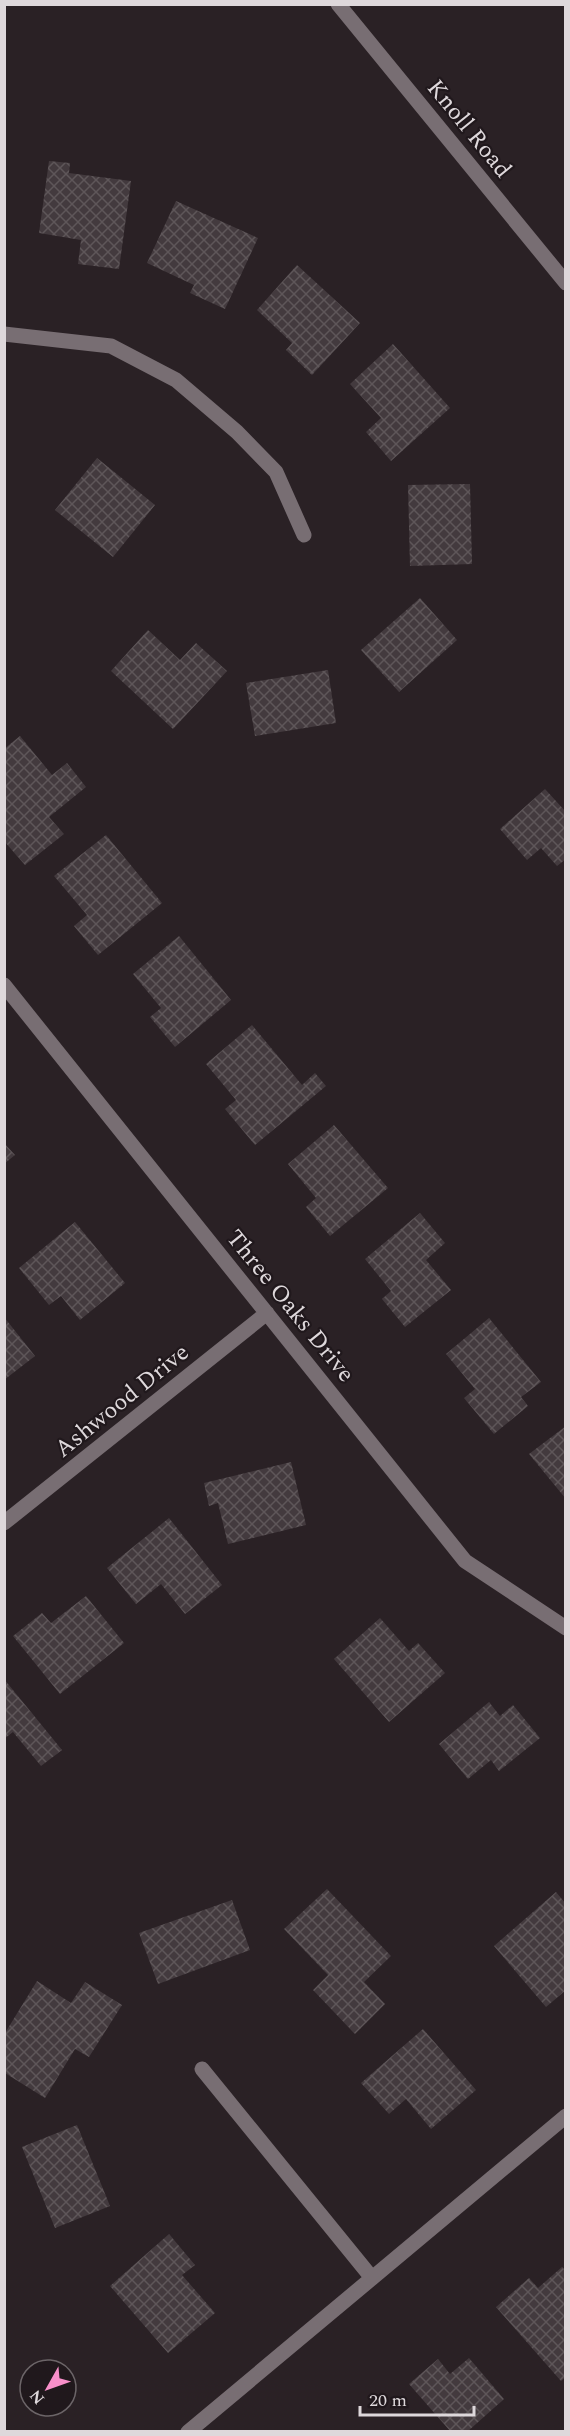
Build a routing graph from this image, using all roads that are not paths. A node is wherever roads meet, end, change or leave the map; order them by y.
1 (338, 4) edge
2 (566, 283) edge
3 (4, 334) edge
4 (304, 535) dead end
5 (4, 985) edge
6 (267, 1313) junction
7 (4, 1523) edge
8 (566, 1628) edge
9 (202, 2069) dead end
10 (566, 2116) edge
11 (372, 2278) junction
12 (188, 2432) edge

1 - 2 street, Knoll Road
3 - 4 street
5 - 6 street, Three Oaks Drive
6 - 7 street, Ashwood Drive
6 - 8 street, Three Oaks Drive
9 - 11 street
10 - 11 street
11 - 12 street

